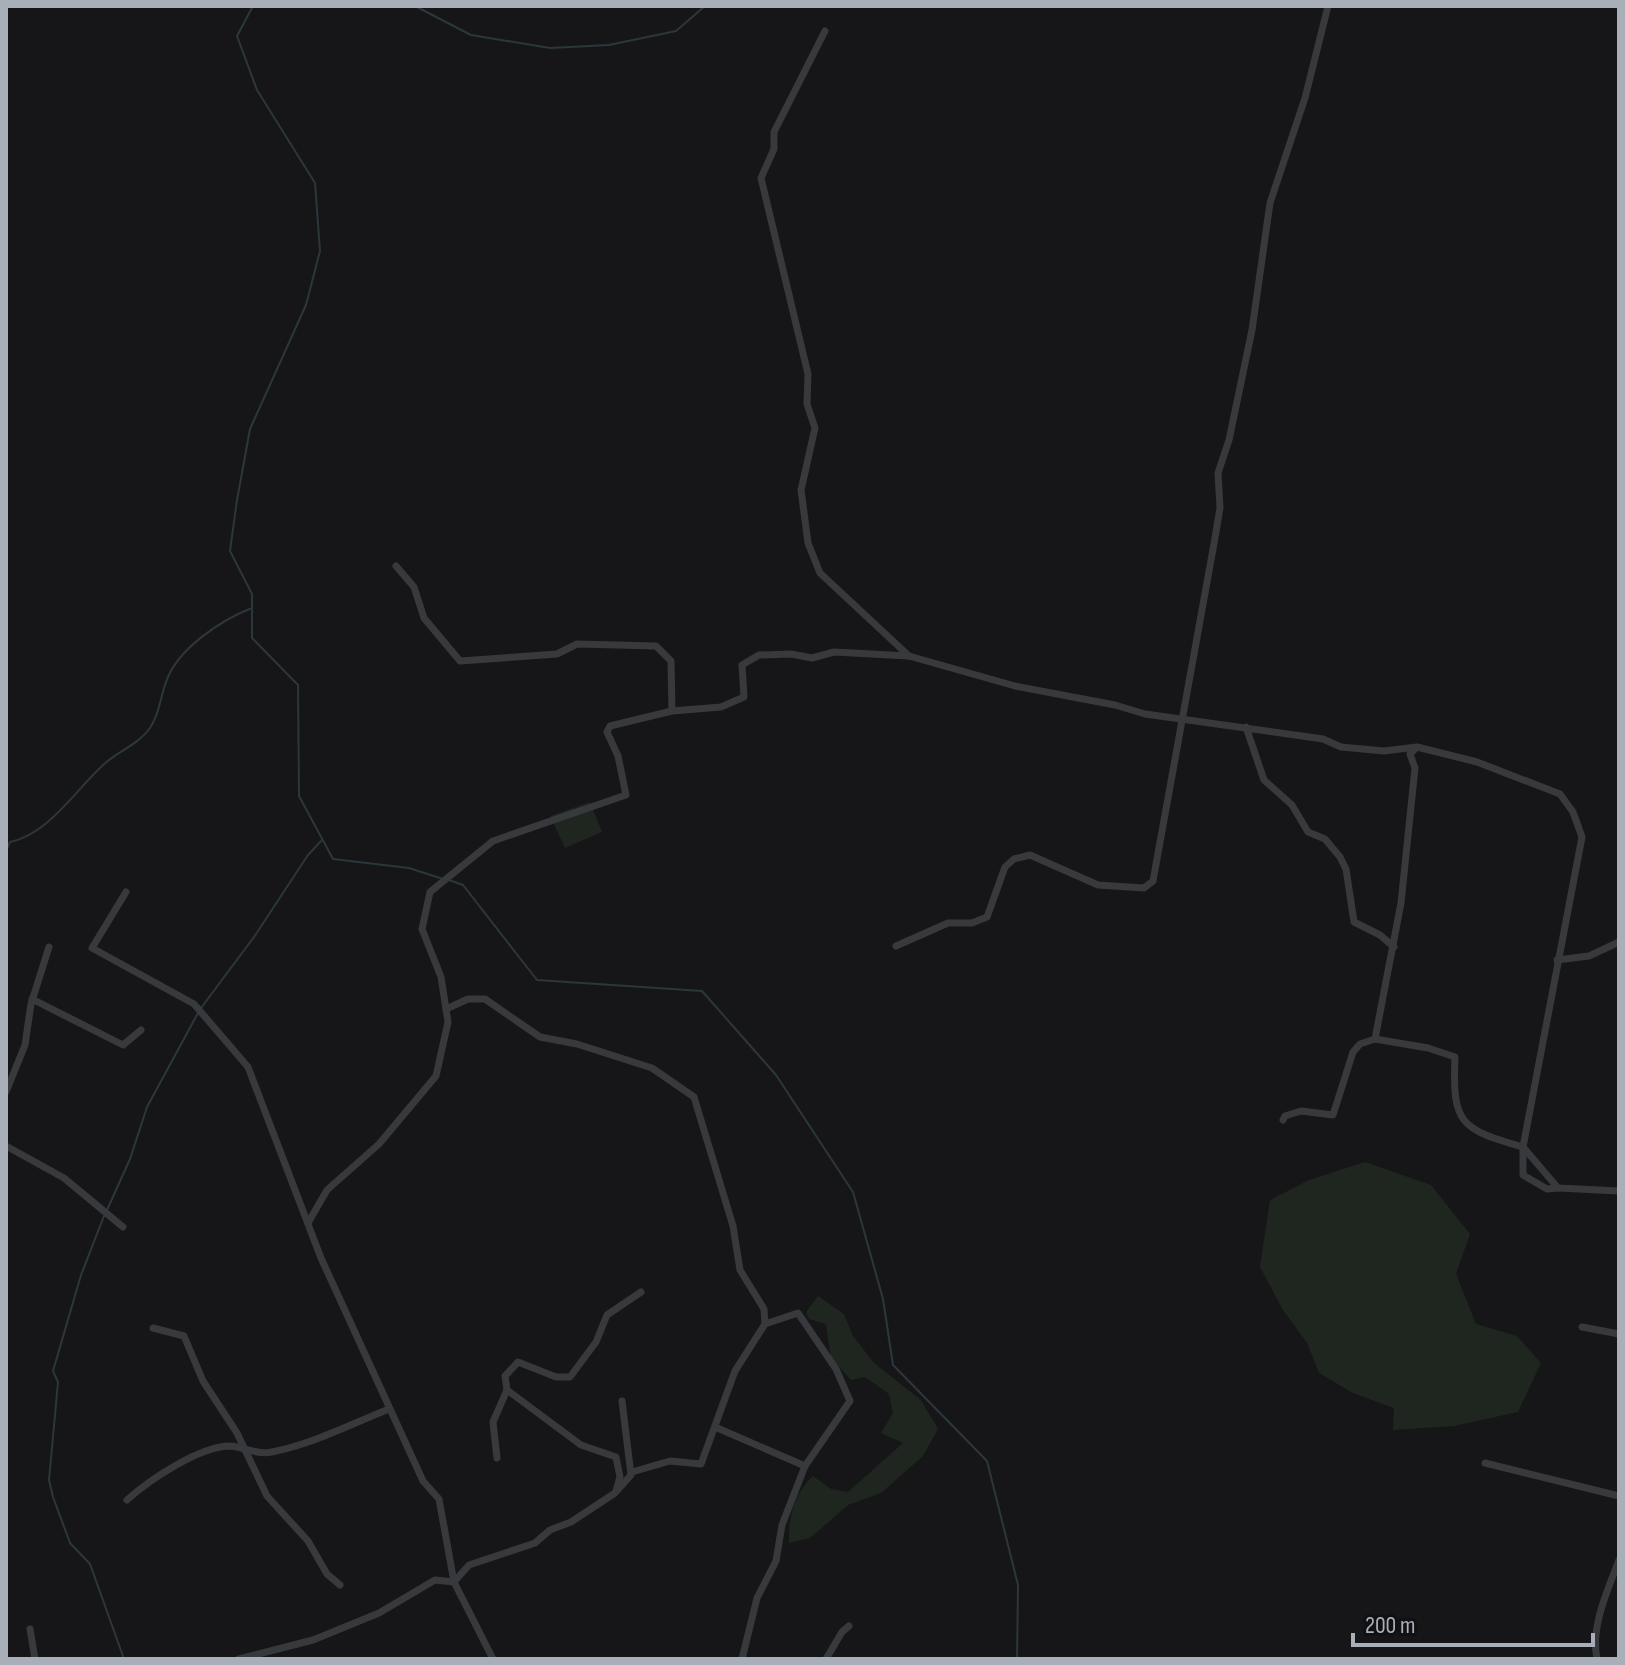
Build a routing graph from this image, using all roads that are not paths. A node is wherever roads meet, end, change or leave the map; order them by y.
1 (1328, 6) edge
2 (825, 31) dead end
3 (396, 566) dead end
4 (909, 656) junction
5 (672, 711) junction
6 (1184, 718) junction
7 (1246, 727) junction
8 (1417, 747) junction
9 (126, 892) dead end
10 (1619, 942) edge
11 (896, 946) dead end
12 (49, 947) dead end
13 (1394, 947) junction
14 (1557, 960) junction
15 (32, 999) junction
16 (446, 1009) junction
17 (141, 1030) dead end
18 (1375, 1039) junction
19 (6, 1092) edge
20 (1283, 1120) dead end
21 (6, 1146) edge
22 (1523, 1147) junction
23 (1558, 1188) junction
24 (1619, 1191) edge
25 (308, 1223) junction
26 (123, 1227) dead end
27 (641, 1292) dead end
28 (765, 1324) junction
29 (1582, 1327) dead end
30 (153, 1328) dead end
31 (1619, 1334) edge
32 (507, 1390) junction
33 (622, 1401) dead end
34 (389, 1409) junction
35 (715, 1427) junction
36 (243, 1451) junction
37 (497, 1458) dead end
38 (1485, 1463) dead end
39 (805, 1466) junction
40 (632, 1472) junction
41 (615, 1493) junction
42 (1619, 1496) edge
43 (127, 1500) dead end
44 (1619, 1560) edge
45 (454, 1582) junction
46 (340, 1585) dead end
47 (849, 1626) dead end
48 (30, 1629) dead end
49 (35, 1659) edge
50 (239, 1659) edge
51 (493, 1659) edge
52 (742, 1659) edge
53 (826, 1659) edge
54 (1600, 1659) edge

1 - 6 street
2 - 4 street
3 - 5 street
4 - 5 street
4 - 6 street
5 - 16 street
6 - 7 street
6 - 11 street
7 - 8 street
7 - 13 street
8 - 13 street
8 - 14 street
9 - 25 street
10 - 14 street
12 - 15 street
13 - 18 street
14 - 22 street
15 - 17 street
15 - 19 street
16 - 25 street
16 - 28 street
18 - 20 street
18 - 22 street
21 - 26 street
22 - 23 street
22 - 23 street
23 - 24 street
25 - 34 street
27 - 32 street
28 - 35 street
28 - 39 street
29 - 31 street
30 - 36 street
32 - 37 street
32 - 41 street
33 - 40 street
34 - 36 street
34 - 45 street
35 - 39 street
35 - 40 street
36 - 43 street
36 - 46 street
38 - 42 street
39 - 52 street
40 - 41 street
41 - 45 street
44 - 54 street
45 - 50 street
45 - 51 street
47 - 53 street
48 - 49 street

